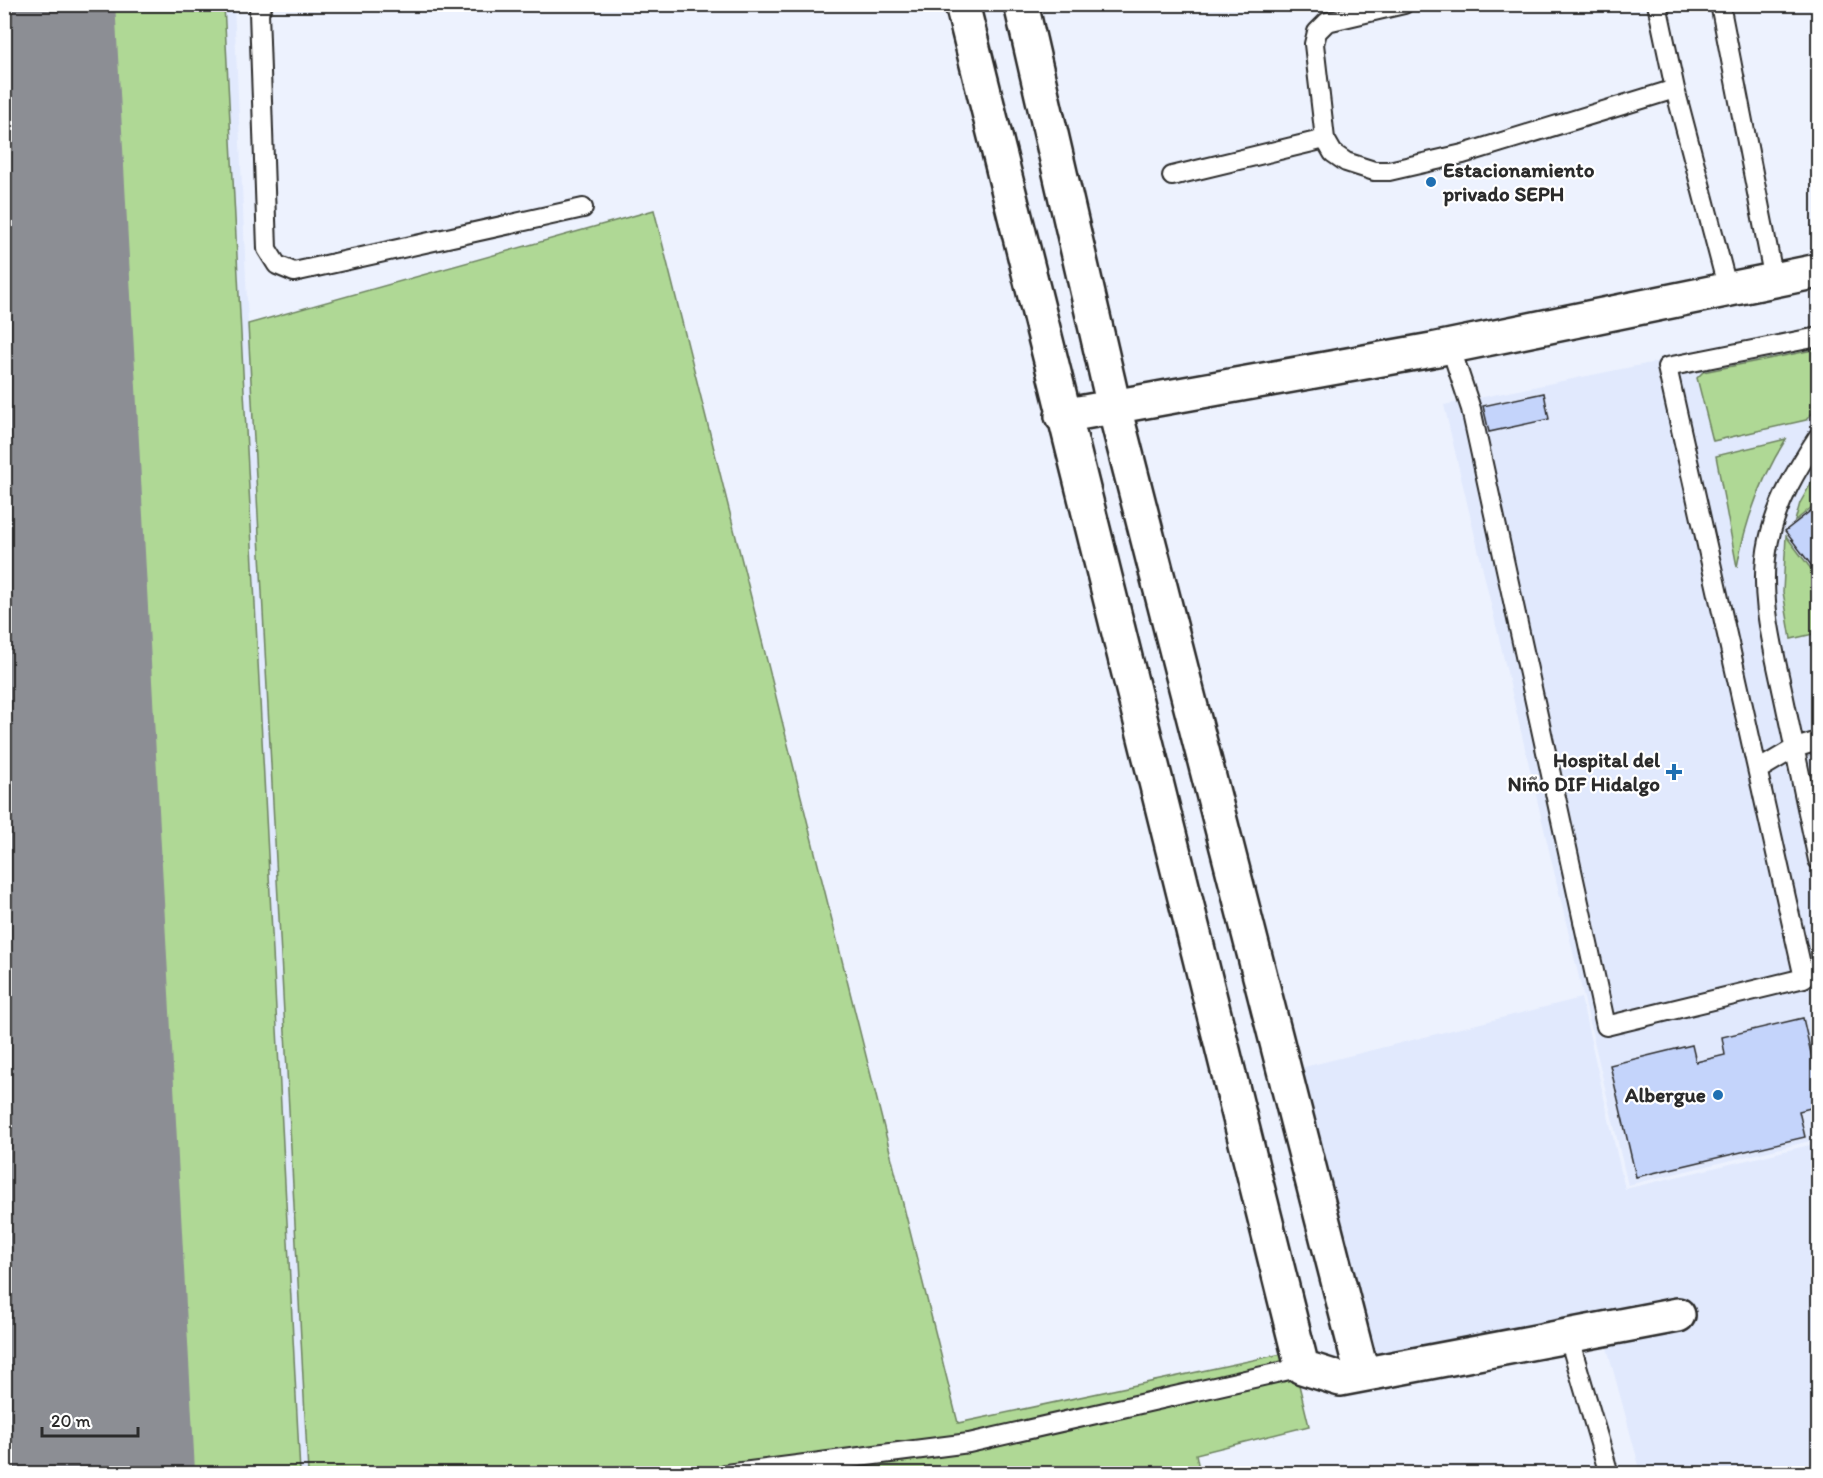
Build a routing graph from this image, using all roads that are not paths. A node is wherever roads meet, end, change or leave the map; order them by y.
1 (263, 4) edge
2 (962, 4) edge
3 (1021, 4) edge
4 (1404, 4) edge
5 (1657, 4) edge
6 (1720, 4) edge
7 (1675, 89) junction
8 (1325, 139) junction
9 (1172, 176) dead end
10 (583, 208) dead end
11 (1818, 271) edge
12 (1774, 280) junction
13 (1728, 290) junction
14 (1818, 337) edge
15 (1450, 346) junction
16 (1114, 407) junction
17 (1062, 417) junction
18 (1818, 437) edge
19 (1818, 741) edge
20 (1795, 748) junction
21 (1203, 753) junction
22 (1151, 761) junction
23 (1758, 770) junction
24 (1818, 860) edge
25 (1678, 1315) dead end
26 (1568, 1335) junction
27 (1302, 1367) junction
28 (1362, 1374) junction
29 (726, 1473) edge
30 (1609, 1473) edge

1 - 10 lane
2 - 17 street
3 - 16 street
4 - 8 lane
5 - 7 lane
6 - 12 lane
7 - 8 lane
7 - 13 lane
8 - 9 lane
11 - 12 street
12 - 13 street
13 - 15 street
14 - 23 lane
15 - 16 street
15 - 23 lane
16 - 17 street
16 - 21 street
17 - 22 street
18 - 20 lane
19 - 20 lane
20 - 23 lane
20 - 24 lane
21 - 22 street
21 - 28 street
22 - 27 street
25 - 26 street
26 - 28 street
26 - 30 lane
27 - 28 street
27 - 29 lane

